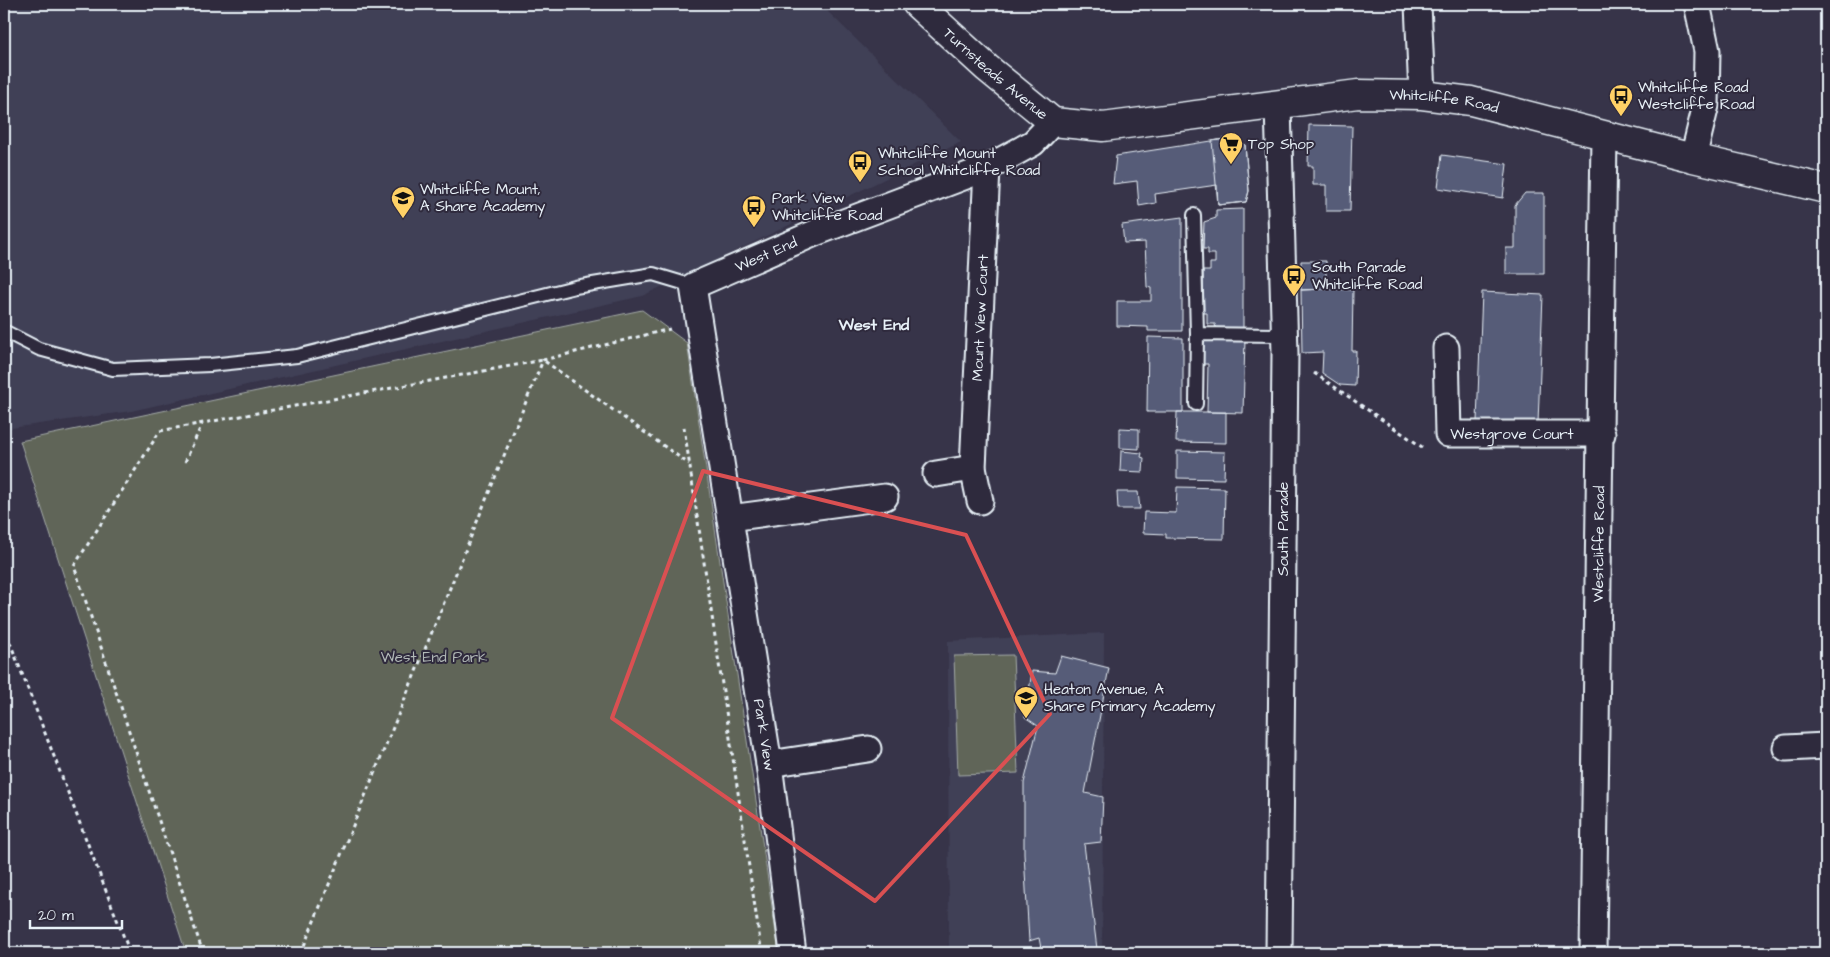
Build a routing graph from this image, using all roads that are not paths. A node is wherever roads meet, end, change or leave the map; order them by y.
1 (917, 4) edge
2 (1418, 4) edge
3 (1697, 4) edge
4 (1422, 95) junction
5 (1278, 106) junction
6 (1053, 122) junction
7 (1604, 135) junction
8 (1693, 158) junction
9 (987, 168) junction
10 (1826, 190) edge
11 (1194, 215) dead end
12 (693, 286) junction
13 (4, 331) edge
14 (1197, 334) junction
15 (1284, 335) junction
16 (1446, 348) dead end
17 (1196, 404) dead end
18 (1602, 434) junction
19 (973, 468) junction
20 (936, 474) dead end
21 (886, 497) dead end
22 (980, 501) dead end
23 (730, 518) junction
24 (1826, 746) edge
25 (1786, 748) dead end
26 (868, 749) dead end
27 (768, 764) junction
28 (793, 953) edge
29 (1279, 953) edge
30 (1593, 953) edge

1 - 6 main road, Turnsteads Avenue
2 - 4 street
3 - 8 street
4 - 5 main road, Whitcliffe Road
4 - 7 main road, Whitcliffe Road
5 - 6 main road, Whitcliffe Road
5 - 15 street, South Parade
6 - 9 street, West End
7 - 8 main road, Whitcliffe Road
7 - 18 street, Westcliffe Road
8 - 10 main road, Whitcliffe Road
9 - 12 street, West End
9 - 19 street, Mount View Court
11 - 14 lane
12 - 13 lane
12 - 23 street, Park View
14 - 15 lane
14 - 17 lane
15 - 29 street, South Parade
16 - 18 street, Westgrove Court
18 - 30 street, Westcliffe Road
19 - 20 street
19 - 22 street, Mount View Court
21 - 23 street
23 - 27 street, Park View
24 - 25 street
26 - 27 street
27 - 28 street, Park View

